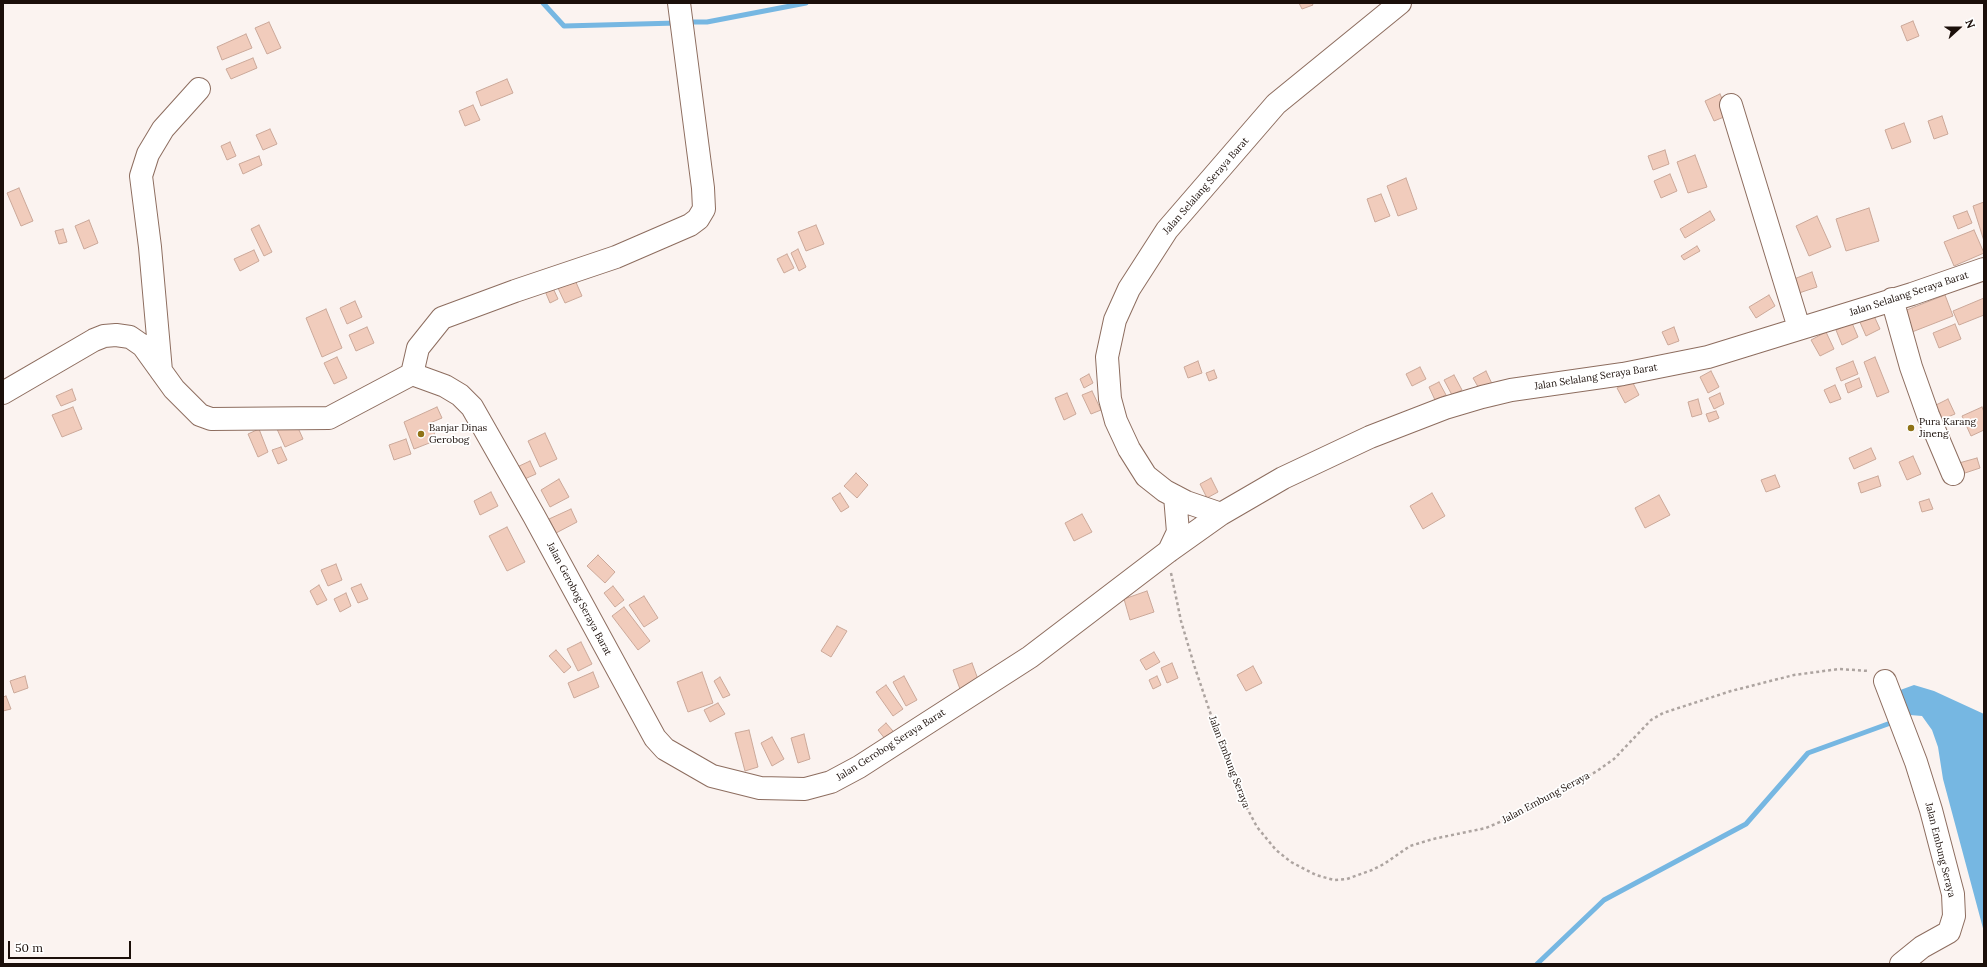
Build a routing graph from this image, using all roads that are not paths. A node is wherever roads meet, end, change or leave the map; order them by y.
1 (679, 3) edge
2 (1400, 3) edge
3 (199, 89) dead end
4 (1731, 105) dead end
5 (1984, 270) edge
6 (1892, 299) junction
7 (1799, 328) junction
8 (161, 371) junction
9 (412, 374) junction
10 (3, 393) edge
11 (1953, 474) dead end
12 (1175, 496) junction
13 (1222, 514) junction
14 (1169, 550) junction
15 (1885, 681) road end
16 (1901, 964) edge

1 - 9 street
2 - 12 street, Jalan Selalang Seraya Barat
3 - 8 street
4 - 7 street
5 - 6 street, Jalan Selalang Seraya Barat
6 - 7 street, Jalan Selalang Seraya Barat
6 - 11 street
7 - 13 street, Jalan Selalang Seraya Barat
8 - 9 street
8 - 10 street
9 - 14 street, Jalan Gerobog Seraya Barat
12 - 13 street, Jalan Selalang Seraya Barat
12 - 14 street
13 - 14 street, Jalan Selalang Seraya Barat
15 - 16 street, Jalan Embung Seraya

